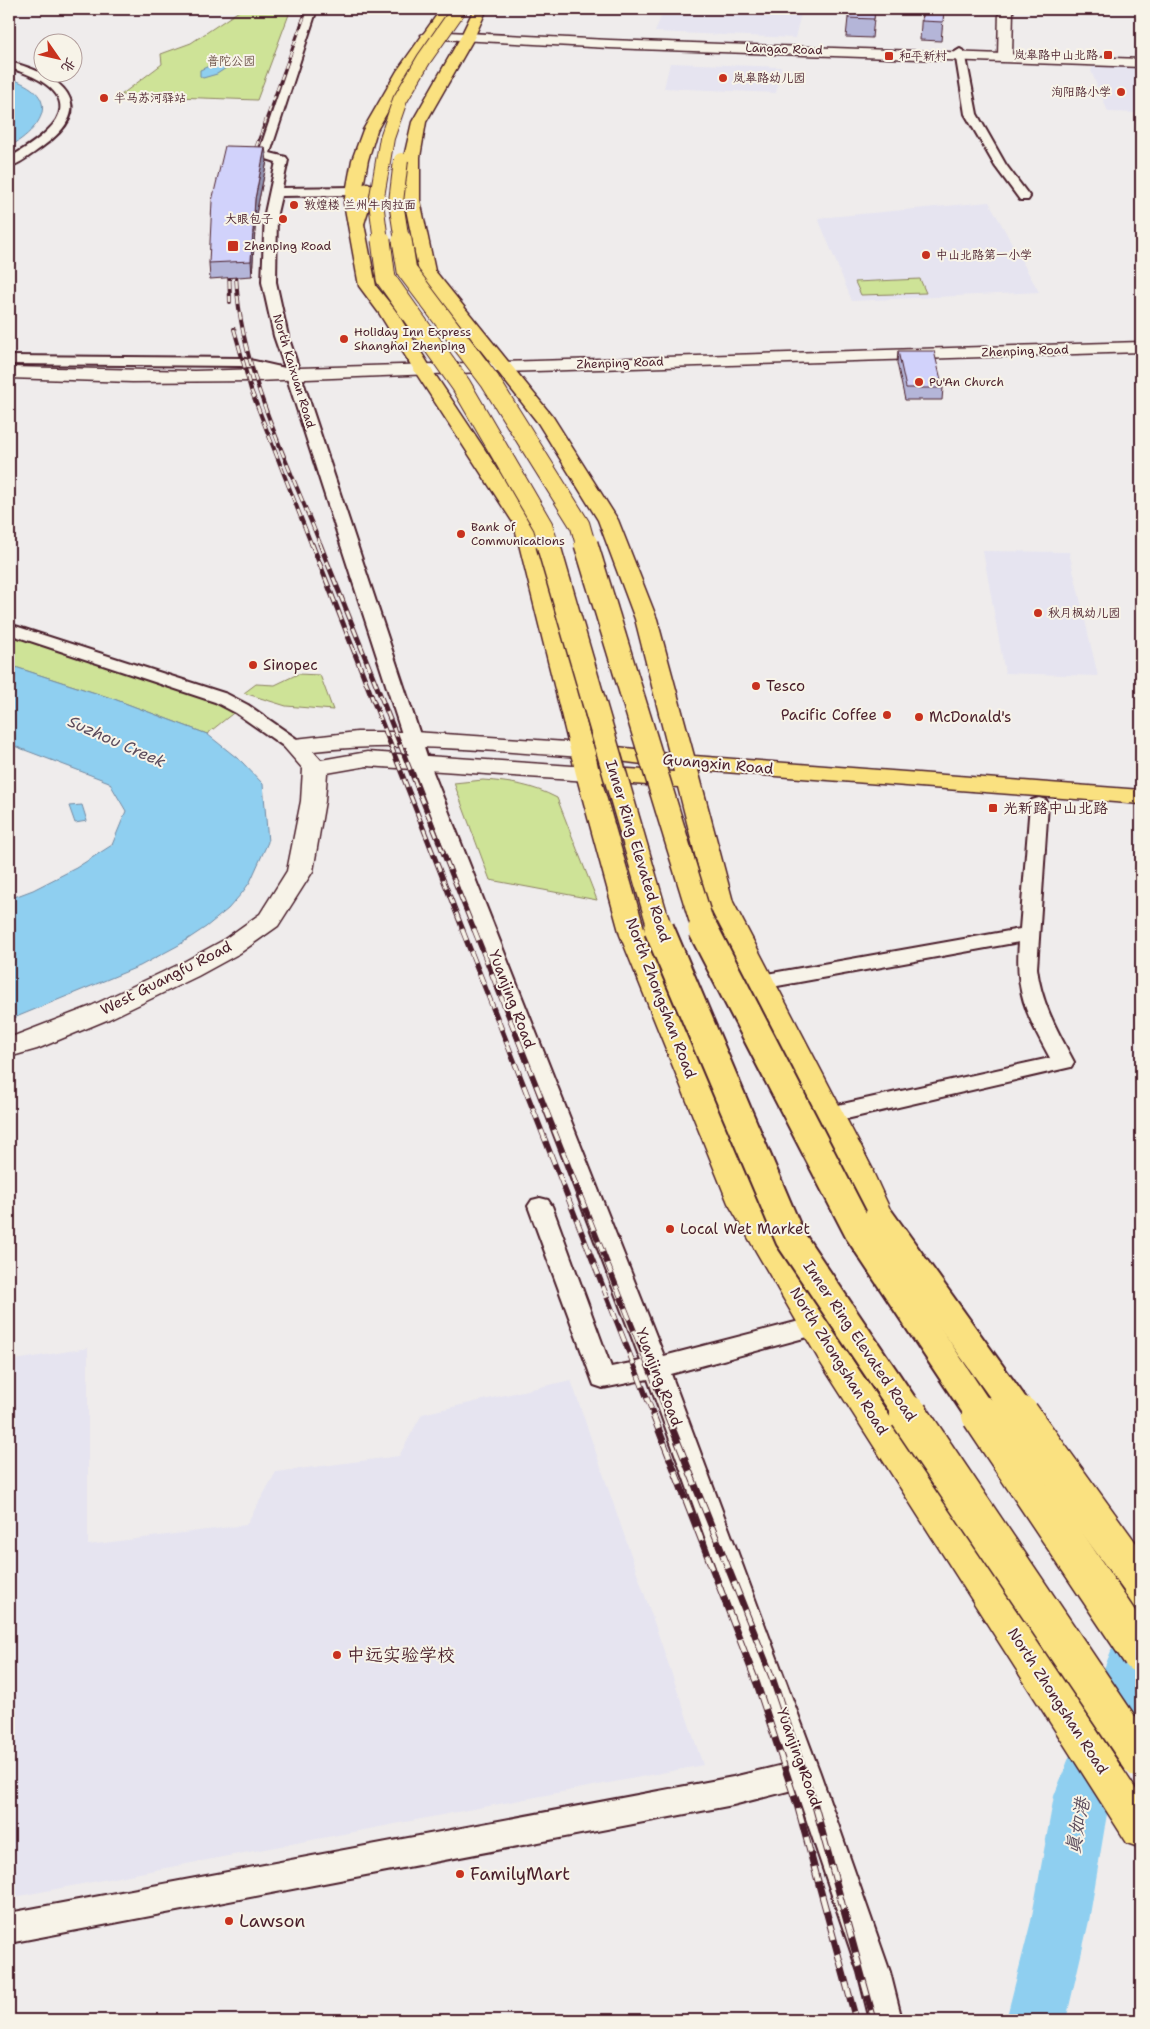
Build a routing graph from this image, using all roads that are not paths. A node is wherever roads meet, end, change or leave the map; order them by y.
1 (312, 9) edge
2 (444, 9) edge
3 (448, 9) edge
4 (459, 9) edge
5 (473, 9) edge
6 (480, 9) edge
7 (1006, 9) edge
8 (429, 33) junction
9 (468, 35) junction
10 (1006, 55) junction
11 (961, 57) junction
12 (1141, 61) edge
13 (9, 65) edge
14 (9, 163) edge
15 (361, 190) junction
16 (275, 192) junction
17 (1024, 197) dead end
18 (1141, 347) edge
19 (9, 360) edge
20 (503, 367) junction
21 (423, 370) junction
22 (9, 373) edge
23 (294, 375) junction
24 (9, 629) edge
25 (295, 746) junction
26 (417, 751) junction
27 (585, 762) junction
28 (315, 768) junction
29 (687, 772) junction
30 (1141, 797) edge
31 (1038, 804) junction
32 (1141, 812) edge
33 (1029, 934) junction
34 (761, 982) junction
35 (9, 1048) edge
36 (829, 1114) junction
37 (846, 1146) junction
38 (540, 1206) dead end
39 (815, 1326) junction
40 (656, 1368) junction
41 (1141, 1582) edge
42 (1141, 1607) edge
43 (1141, 1654) edge
44 (1141, 1758) edge
45 (805, 1773) junction
46 (1141, 1830) edge
47 (9, 1928) edge
48 (886, 2020) edge

1 - 16 street, North Kaixuan Road
2 - 15 main road
3 - 8 main road
4 - 44 main road, Inner Ring Elevated Road, bridge
5 - 43 main road, bridge
6 - 9 main road
7 - 10 main road
8 - 9 main road, Langao Road
8 - 15 main road
9 - 11 main road, Langao Road
9 - 20 main road
10 - 11 main road, Langao Road
10 - 12 main road, Langao Road
11 - 17 street
13 - 14 street
15 - 16 street
15 - 21 main road, North Zhongshan Road
16 - 23 street, North Kaixuan Road
18 - 20 main road, Zhenping Road
19 - 23 street
20 - 21 main road, Zhenping Road
20 - 29 main road
21 - 23 main road, Zhenping Road
21 - 27 main road, North Zhongshan Road
22 - 23 main road, Zhenping Road
23 - 26 street, North Kaixuan Road
24 - 25 street
25 - 26 main road, Guangxin Road
25 - 28 main road
26 - 27 main road, Guangxin Road
26 - 28 main road, Guangxin Road
26 - 40 street, Yuanjing Road
27 - 29 main road, Guangxin Road
27 - 39 main road, North Zhongshan Road
28 - 35 main road, West Guangfu Road
29 - 30 main road, Guangxin Road
29 - 31 main road, Guangxin Road
29 - 34 main road
31 - 32 main road, Guangxin Road
31 - 33 street
33 - 34 street
33 - 36 street
34 - 36 main road
36 - 37 main road
37 - 41 main road, bridge
37 - 42 main road
38 - 40 street
39 - 40 street
39 - 46 main road, North Zhongshan Road
40 - 45 street, Yuanjing Road
45 - 47 street
45 - 48 street, Yuanjing Road

